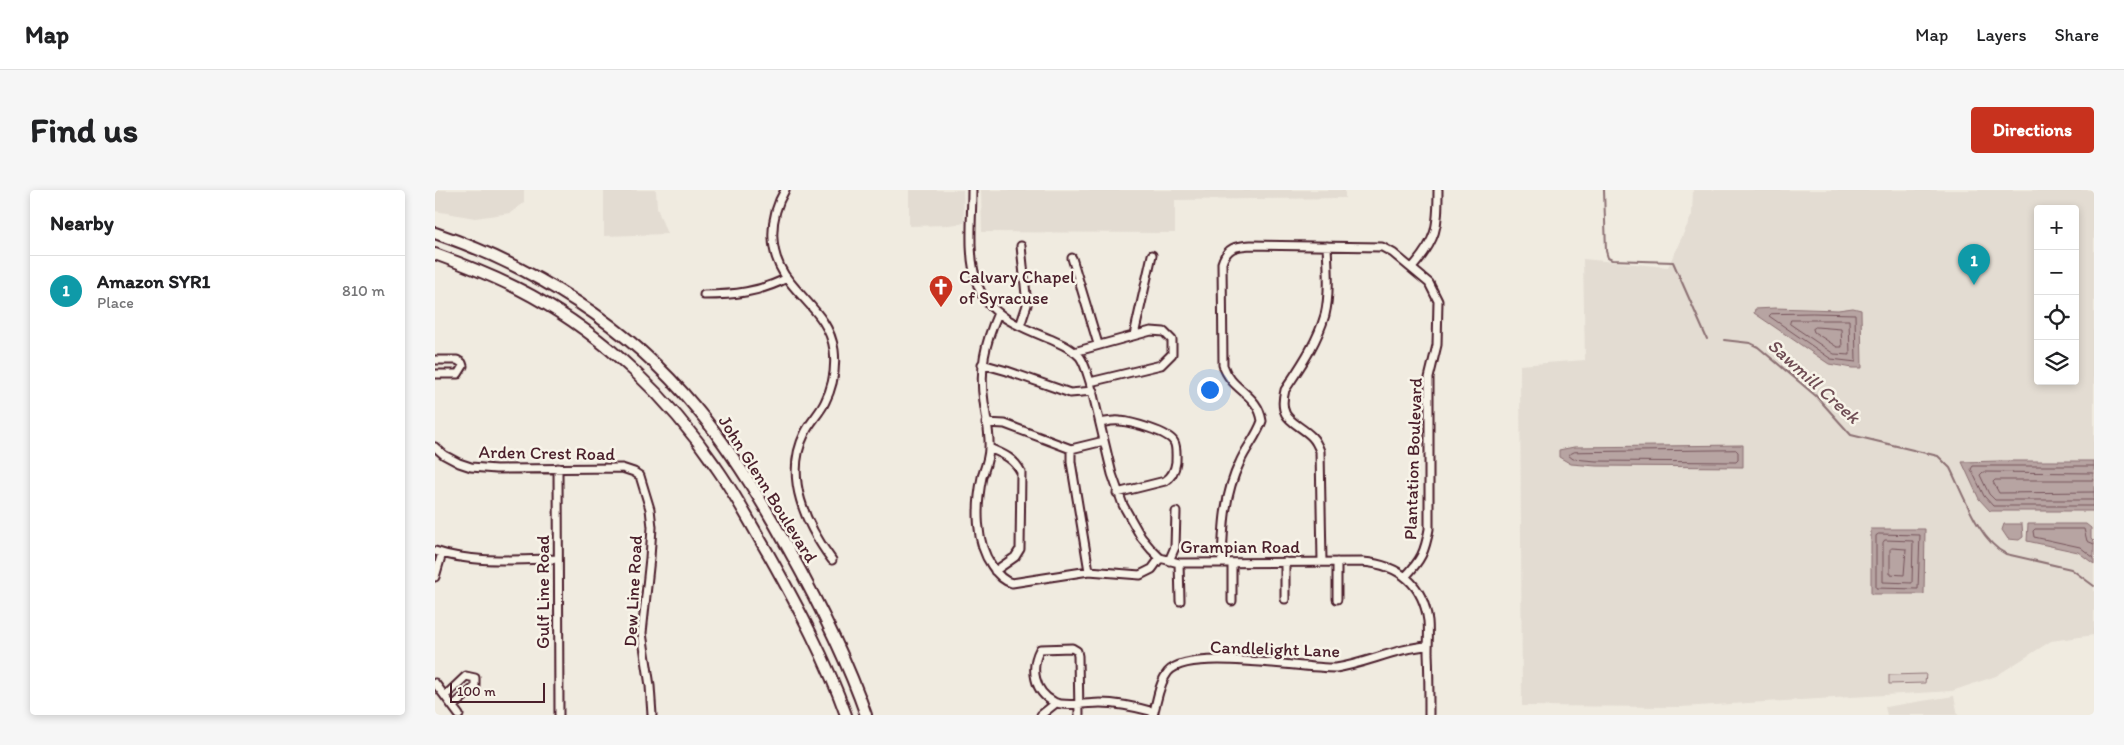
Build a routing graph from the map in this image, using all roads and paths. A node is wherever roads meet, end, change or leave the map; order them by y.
1 (785, 190) edge
2 (972, 190) edge
3 (1438, 190) edge
4 (435, 233) edge
5 (1021, 246) dead end
6 (1327, 246) junction
7 (435, 254) edge
8 (1152, 255) dead end
9 (1073, 258) dead end
10 (1412, 268) junction
11 (787, 278) junction
12 (704, 295) dead end
13 (998, 313) junction
14 (1020, 326) junction
15 (1134, 335) junction
16 (1097, 344) junction
17 (1074, 352) junction
18 (435, 360) edge
19 (982, 364) junction
20 (435, 374) edge
21 (1090, 382) junction
22 (1093, 391) junction
23 (987, 423) junction
24 (1100, 423) junction
25 (1104, 441) junction
26 (435, 447) edge
27 (989, 448) junction
28 (1071, 449) junction
29 (559, 468) junction
30 (634, 472) joint
31 (1117, 493) junction
32 (1176, 512) dead end
33 (439, 552) edge
34 (1160, 558) junction
35 (558, 559) junction
36 (832, 560) dead end
37 (1169, 561) junction
38 (1285, 562) junction
39 (1321, 562) junction
40 (1337, 562) junction
41 (1179, 563) junction
42 (1222, 563) junction
43 (1232, 563) junction
44 (995, 571) junction
45 (1089, 571) junction
46 (435, 577) edge
47 (1405, 577) junction
48 (1285, 599) dead end
49 (1337, 599) dead end
50 (1180, 601) dead end
51 (1232, 601) dead end
52 (1428, 646) junction
53 (435, 684) edge
54 (446, 695) junction
55 (1056, 703) junction
56 (1079, 703) junction
57 (453, 706) junction
58 (1153, 714) edge
59 (459, 715) edge
60 (559, 715) edge
61 (652, 715) edge
62 (846, 715) edge
63 (866, 715) edge
64 (1041, 715) edge
65 (1079, 715) edge
66 (1429, 715) edge

1 - 11 street
2 - 13 street, Grampian Road
3 - 10 street
4 - 63 main road, John Glenn Boulevard
5 - 14 street
6 - 10 street, Plantation Boulevard
6 - 39 street
6 - 42 street, Plantation Boulevard
7 - 62 main road, John Glenn Boulevard
8 - 15 street
9 - 16 street
10 - 47 street, Plantation Boulevard
11 - 12 street
11 - 36 street
13 - 14 street, Grampian Road
13 - 19 street
14 - 17 street, Grampian Road
15 - 16 street
15 - 21 street
16 - 17 street
17 - 21 street, Grampian Road
18 - 20 street
19 - 22 street
19 - 23 street
21 - 22 street, Grampian Road
22 - 24 street, Grampian Road
23 - 27 street
23 - 28 street
24 - 25 street, Grampian Road
24 - 31 street
25 - 28 street
25 - 31 street, Grampian Road
26 - 29 street, Arden Crest Road
27 - 44 street
27 - 44 street
28 - 45 street
29 - 30 street, Arden Crest Road
29 - 35 street, Gulf Line Road
30 - 61 street, Dew Line Road
31 - 34 street, Grampian Road
32 - 37 street
33 - 35 street
33 - 46 street
34 - 37 street, Grampian Road
34 - 45 street
35 - 60 street, Gulf Line Road
37 - 41 street, Grampian Road
38 - 39 street, Grampian Road
38 - 43 street, Grampian Road
38 - 48 street
39 - 40 street, Grampian Road
40 - 47 street, Grampian Road
40 - 49 street
41 - 42 street, Grampian Road
41 - 50 street
42 - 43 street, Grampian Road
43 - 51 street
44 - 45 street
47 - 52 street, Grampian Road
52 - 58 street, Candlelight Lane
52 - 66 street, Grampian Road
53 - 54 street
54 - 57 street
54 - 57 street
55 - 56 street
55 - 56 street
55 - 64 street
56 - 58 street
56 - 65 street
57 - 59 street

